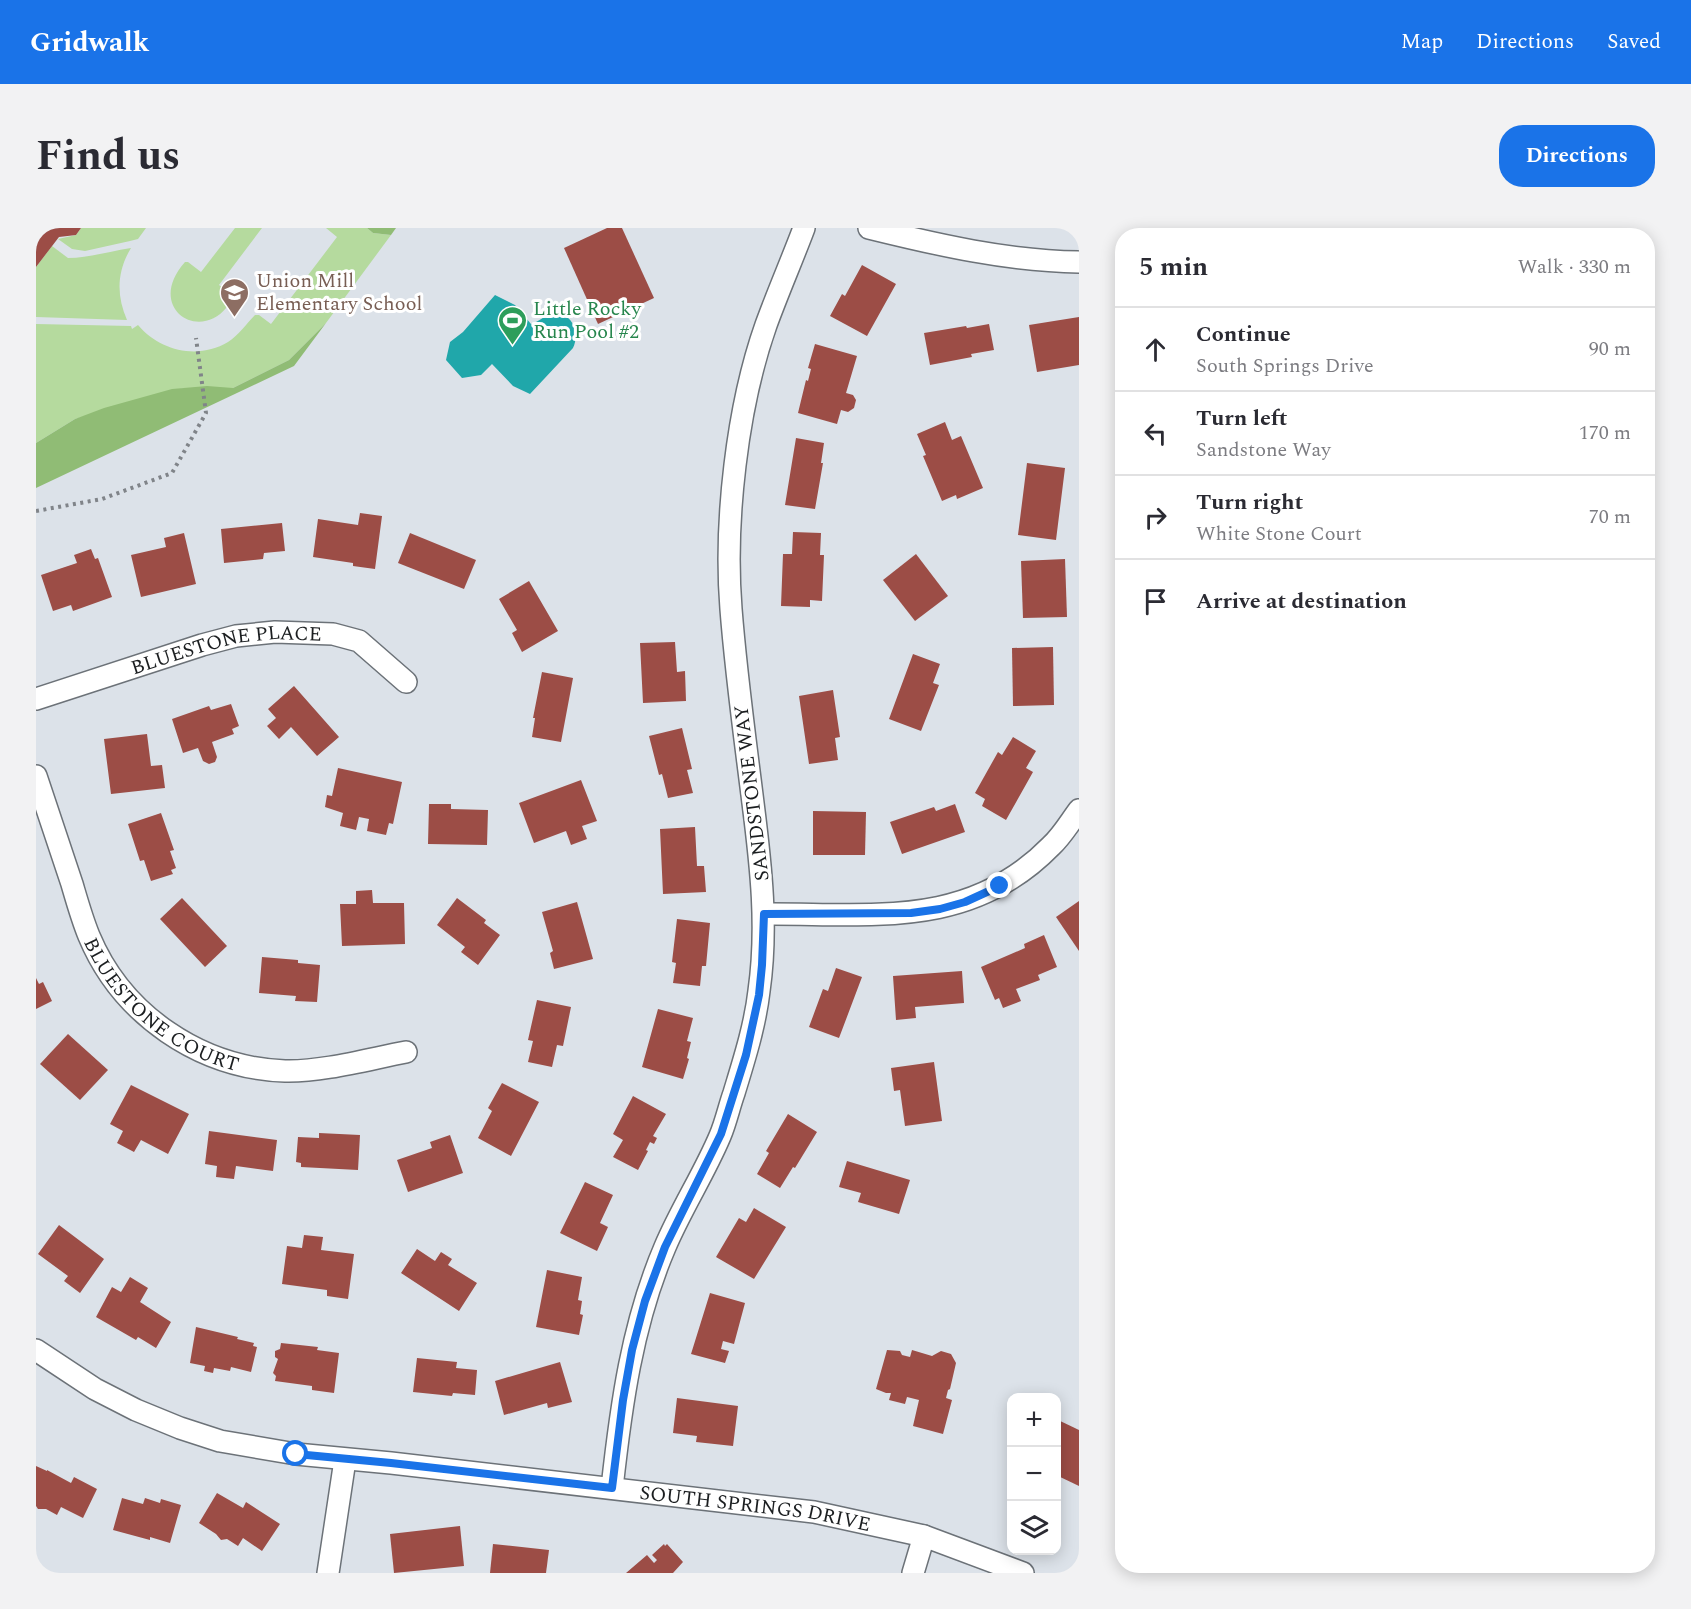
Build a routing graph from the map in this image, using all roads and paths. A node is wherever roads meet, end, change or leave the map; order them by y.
1 (804, 228) edge
2 (869, 228) edge
3 (1079, 262) edge
4 (196, 338) dead end
5 (36, 511) edge
6 (406, 682) dead end
7 (36, 699) edge
8 (36, 776) edge
9 (1079, 810) edge
10 (764, 914) junction
11 (406, 1052) dead end
12 (36, 1350) edge
13 (345, 1460) junction
14 (612, 1488) junction
15 (924, 1536) junction
16 (328, 1573) edge
17 (913, 1573) edge
18 (1023, 1573) edge

1 - 10 street, SANDSTONE WAY
2 - 3 street
4 - 5 path
6 - 7 street, BLUESTONE PLACE
8 - 11 street, BLUESTONE COURT
9 - 10 street
10 - 14 street, SANDSTONE WAY
12 - 13 street, SOUTH SPRINGS DRIVE
13 - 14 street, SOUTH SPRINGS DRIVE
13 - 16 street
14 - 15 street, SOUTH SPRINGS DRIVE
15 - 17 street
15 - 18 street, SOUTH SPRINGS DRIVE

